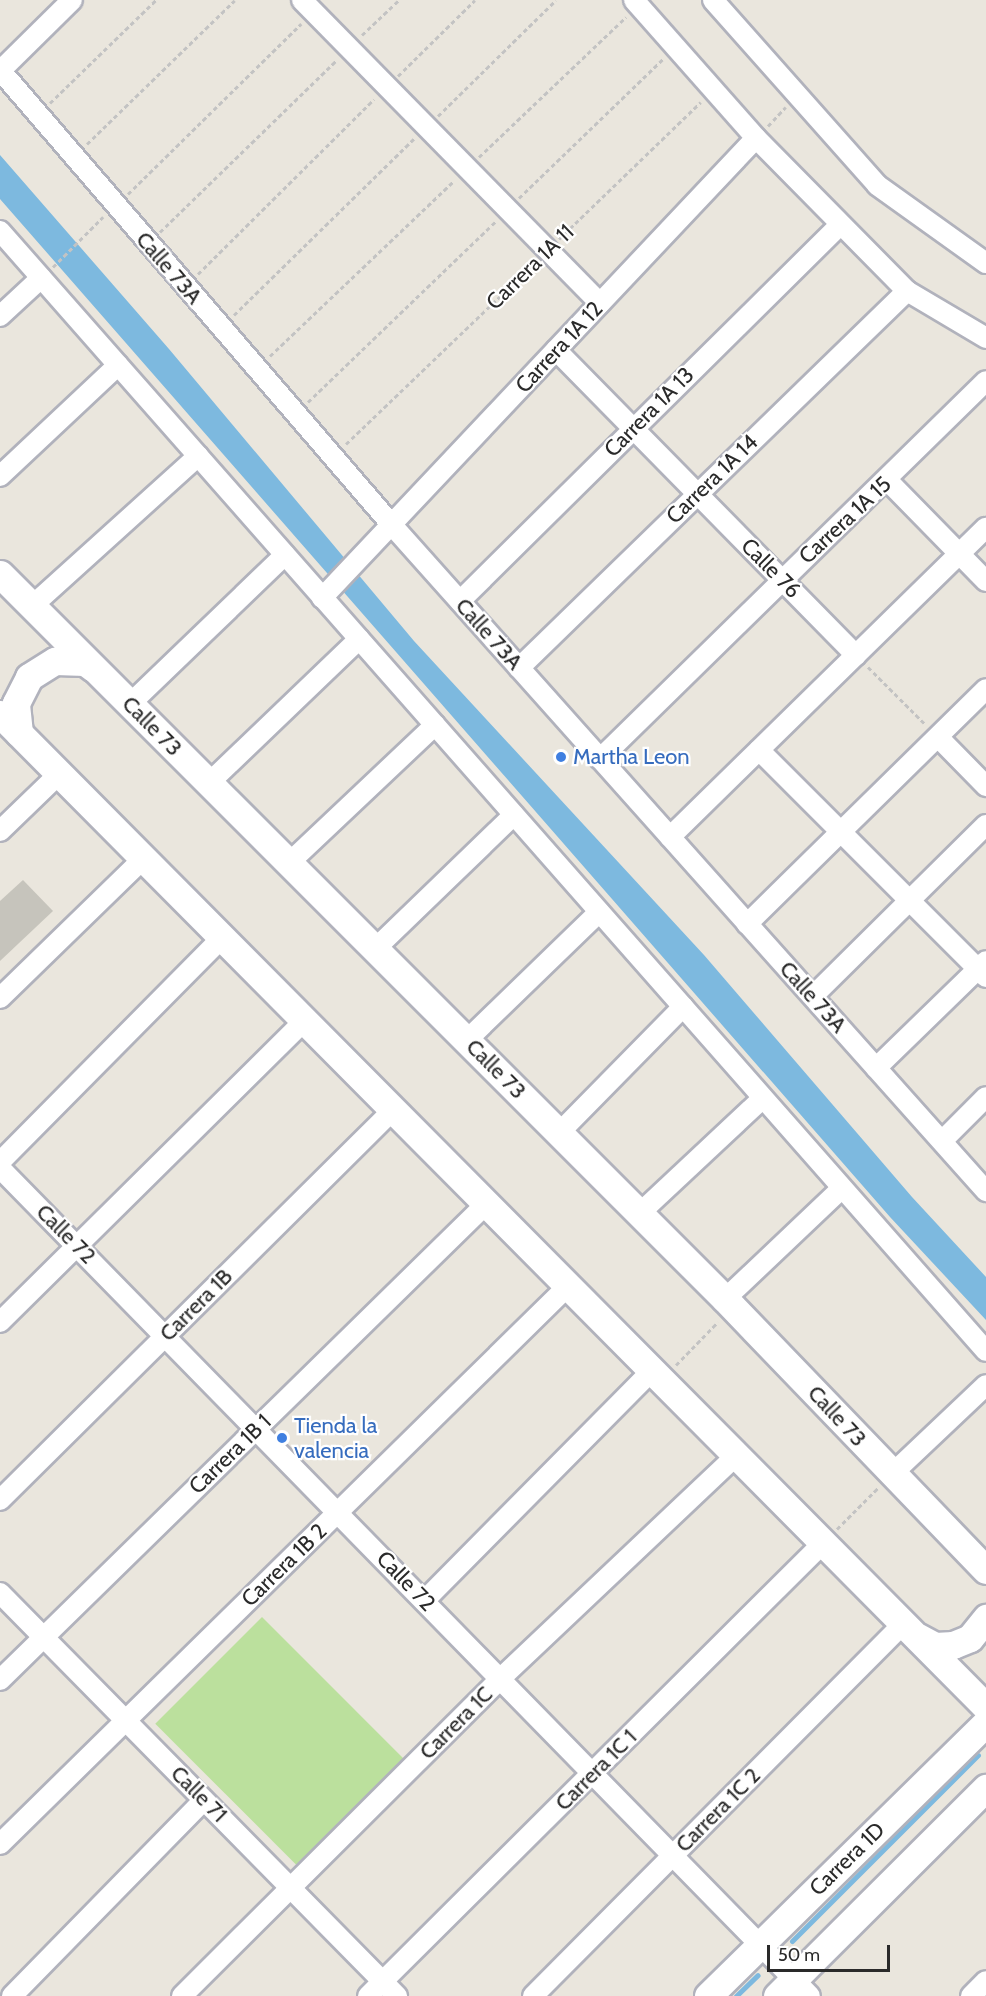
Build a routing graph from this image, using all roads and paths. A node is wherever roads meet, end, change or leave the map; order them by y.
1 (72, 0) edge
2 (156, 0) edge
3 (235, 0) edge
4 (399, 0) edge
5 (475, 0) edge
6 (556, 0) edge
7 (634, 0) edge
8 (713, 0) edge
9 (308, 6) edge
10 (675, 47) junction
11 (349, 48) junction
12 (0, 70) edge
13 (387, 87) junction
14 (714, 90) junction
15 (796, 96) junction
16 (47, 106) dead end
17 (427, 127) junction
18 (756, 138) junction
19 (83, 147) dead end
20 (126, 195) dead end
21 (508, 209) junction
22 (840, 225) junction
23 (92, 229) dead end
24 (0, 231) edge
25 (159, 233) dead end
26 (548, 250) junction
27 (986, 262) edge
28 (47, 273) junction
29 (196, 275) dead end
30 (907, 291) junction
31 (600, 303) junction
32 (0, 316) edge
33 (232, 316) dead end
34 (986, 338) edge
35 (556, 350) junction
36 (118, 365) junction
37 (986, 381) edge
38 (308, 402) dead end
39 (633, 428) junction
40 (346, 444) dead end
41 (198, 456) junction
42 (0, 476) edge
43 (888, 481) junction
44 (697, 493) junction
45 (986, 528) edge
46 (387, 529) junction
47 (960, 554) junction
48 (285, 555) junction
49 (0, 574) edge
50 (782, 579) junction
51 (986, 581) edge
52 (326, 594) junction
53 (460, 602) junction
54 (32, 606) junction
55 (359, 639) junction
56 (856, 655) junction
57 (519, 668) junction
58 (97, 670) junction
59 (986, 689) edge
60 (130, 704) junction
61 (0, 714) edge
62 (435, 725) junction
63 (19, 733) junction
64 (938, 737) junction
65 (759, 750) junction
66 (600, 759) junction
67 (59, 774) junction
68 (209, 783) junction
69 (986, 786) edge
70 (514, 815) junction
71 (986, 825) edge
72 (0, 831) edge
73 (841, 832) junction
74 (670, 837) junction
75 (143, 859) junction
76 (289, 863) junction
77 (910, 901) junction
78 (599, 912) junction
79 (747, 924) junction
80 (222, 938) junction
81 (375, 949) junction
82 (983, 969) edge
83 (813, 996) junction
84 (0, 998) edge
85 (683, 1007) junction
86 (304, 1021) junction
87 (467, 1040) junction
88 (876, 1068) junction
89 (986, 1097) edge
90 (763, 1098) junction
91 (393, 1110) junction
92 (559, 1133) junction
93 (942, 1141) junction
94 (0, 1162) edge
95 (0, 1168) edge
96 (842, 1188) junction
97 (986, 1191) edge
98 (486, 1204) junction
99 (640, 1213) junction
100 (77, 1246) junction
101 (568, 1286) junction
102 (730, 1303) junction
103 (0, 1322) edge
104 (166, 1335) junction
105 (986, 1352) edge
106 (657, 1376) junction
107 (986, 1385) edge
108 (258, 1428) junction
109 (736, 1456) junction
110 (892, 1474) junction
111 (0, 1500) edge
112 (339, 1511) junction
113 (823, 1543) junction
114 (984, 1571) edge
115 (0, 1593) edge
116 (425, 1600) junction
117 (986, 1618) edge
118 (908, 1628) junction
119 (44, 1637) junction
120 (501, 1678) junction
121 (0, 1680) edge
122 (986, 1707) edge
123 (126, 1720) junction
124 (986, 1723) edge
125 (594, 1774) junction
126 (986, 1788) edge
127 (204, 1800) junction
128 (0, 1844) edge
129 (673, 1856) junction
130 (291, 1887) junction
131 (760, 1945) junction
132 (383, 1981) junction
133 (986, 1982) edge
134 (794, 1990) edge
135 (12, 1996) edge
136 (182, 1996) edge
137 (368, 1996) edge
138 (397, 1996) edge
139 (533, 1996) edge
140 (708, 1996) edge
141 (971, 1996) edge

1 - 12 street
2 - 16 path
3 - 19 path
4 - 11 path
5 - 13 path
6 - 17 path
7 - 10 street
8 - 15 street
9 - 11 street
9 - 20 path
10 - 14 street
10 - 21 path
11 - 13 street
11 - 25 path
12 - 46 street, Calle 73A
13 - 17 street
13 - 29 path
14 - 18 street
14 - 26 path, Carrera 1A 11
15 - 18 path
15 - 27 street
17 - 21 street
17 - 33 path
18 - 22 street
18 - 31 street, Carrera 1A 12
21 - 26 street
21 - 38 path
22 - 30 street
22 - 39 street, Carrera 1A 13
23 - 28 path
24 - 28 street
26 - 31 street
26 - 40 path, Carrera 1A 11
28 - 32 street
28 - 36 street
30 - 34 street
30 - 44 street, Carrera 1A 14
31 - 35 street, Carrera 1A 12
35 - 39 street, Calle 76
35 - 46 street, Carrera 1A 12
36 - 41 street
36 - 42 street
37 - 43 street, Carrera 1A 15
39 - 44 street, Calle 76
39 - 53 street, Carrera 1A 13
41 - 48 street
41 - 54 street
43 - 47 street
43 - 50 street, Carrera 1A 15
44 - 50 street, Calle 76
44 - 57 street, Carrera 1A 14
45 - 47 street
46 - 52 street, Carrera 1A 12
46 - 53 street, Calle 73A
47 - 51 street
47 - 56 street
48 - 52 street
48 - 60 street
49 - 54 main road, Calle 73
50 - 56 street, Calle 76
50 - 66 street, Carrera 1A 15
52 - 55 street
53 - 57 street, Calle 73A
54 - 58 main road, Calle 73
55 - 62 street
55 - 68 street
56 - 64 path
56 - 65 street
57 - 66 street, Calle 73A
58 - 60 main road, Calle 73
58 - 63 main road
59 - 64 street
60 - 68 main road, Calle 73
61 - 63 main road
62 - 70 street
62 - 76 street
63 - 67 main road
64 - 69 street
64 - 73 street
65 - 73 street
65 - 74 street
66 - 74 street, Calle 73A
67 - 72 street
67 - 75 main road
68 - 76 main road, Calle 73
70 - 78 street
70 - 81 street
71 - 77 street
73 - 77 street
73 - 79 street
74 - 79 street, Calle 73A
75 - 80 main road
75 - 84 street
76 - 81 main road, Calle 73
77 - 82 street
77 - 83 street
78 - 85 street
78 - 87 street
79 - 83 street, Calle 73A
80 - 86 main road
80 - 94 street
81 - 87 main road, Calle 73
82 - 88 street
83 - 88 street, Calle 73A
85 - 90 street
85 - 92 street
86 - 91 main road
86 - 100 street
87 - 92 main road, Calle 73
88 - 93 street, Calle 73A
89 - 93 street
90 - 96 street
90 - 99 street
91 - 98 main road
91 - 104 street, Carrera 1B
92 - 99 main road, Calle 73
93 - 97 street, Calle 73A
95 - 100 street, Calle 72
96 - 102 street
96 - 105 street
98 - 101 main road
98 - 108 street, Carrera 1B 1
99 - 102 main road, Calle 73
100 - 103 street
100 - 104 street, Calle 72
101 - 106 main road
101 - 112 street, Carrera 1B 2
102 - 106 path
102 - 110 main road, Calle 73
104 - 108 street, Calle 72
104 - 111 street, Carrera 1B
106 - 109 main road
106 - 116 street
107 - 110 street
108 - 112 street, Calle 72
108 - 119 street, Carrera 1B 1
109 - 113 main road
109 - 120 street, Carrera 1C
110 - 113 path
110 - 114 main road, Calle 73
112 - 116 street, Calle 72
112 - 123 street, Carrera 1B 2
113 - 118 main road
113 - 125 street, Carrera 1C 1
115 - 119 street, Calle 71
116 - 120 street, Calle 72
117 - 118 main road
118 - 122 main road
118 - 129 street, Carrera 1C 2
119 - 121 street, Carrera 1B 1
119 - 123 street, Calle 71
120 - 125 street, Calle 72
120 - 130 street, Carrera 1C
123 - 127 street, Calle 71
123 - 128 street, Carrera 1B 2
124 - 131 main road, Carrera 1D
125 - 129 street, Calle 72
125 - 132 street, Carrera 1C 1
126 - 134 main road
127 - 130 street, Calle 71
127 - 135 street
129 - 131 street, Calle 72
129 - 139 street, Carrera 1C 2
130 - 132 street, Calle 71
130 - 136 street, Carrera 1C
131 - 134 street, Calle 72
131 - 140 main road, Carrera 1D
132 - 137 street, Carrera 1C 1
132 - 138 street, Calle 71
133 - 141 street

